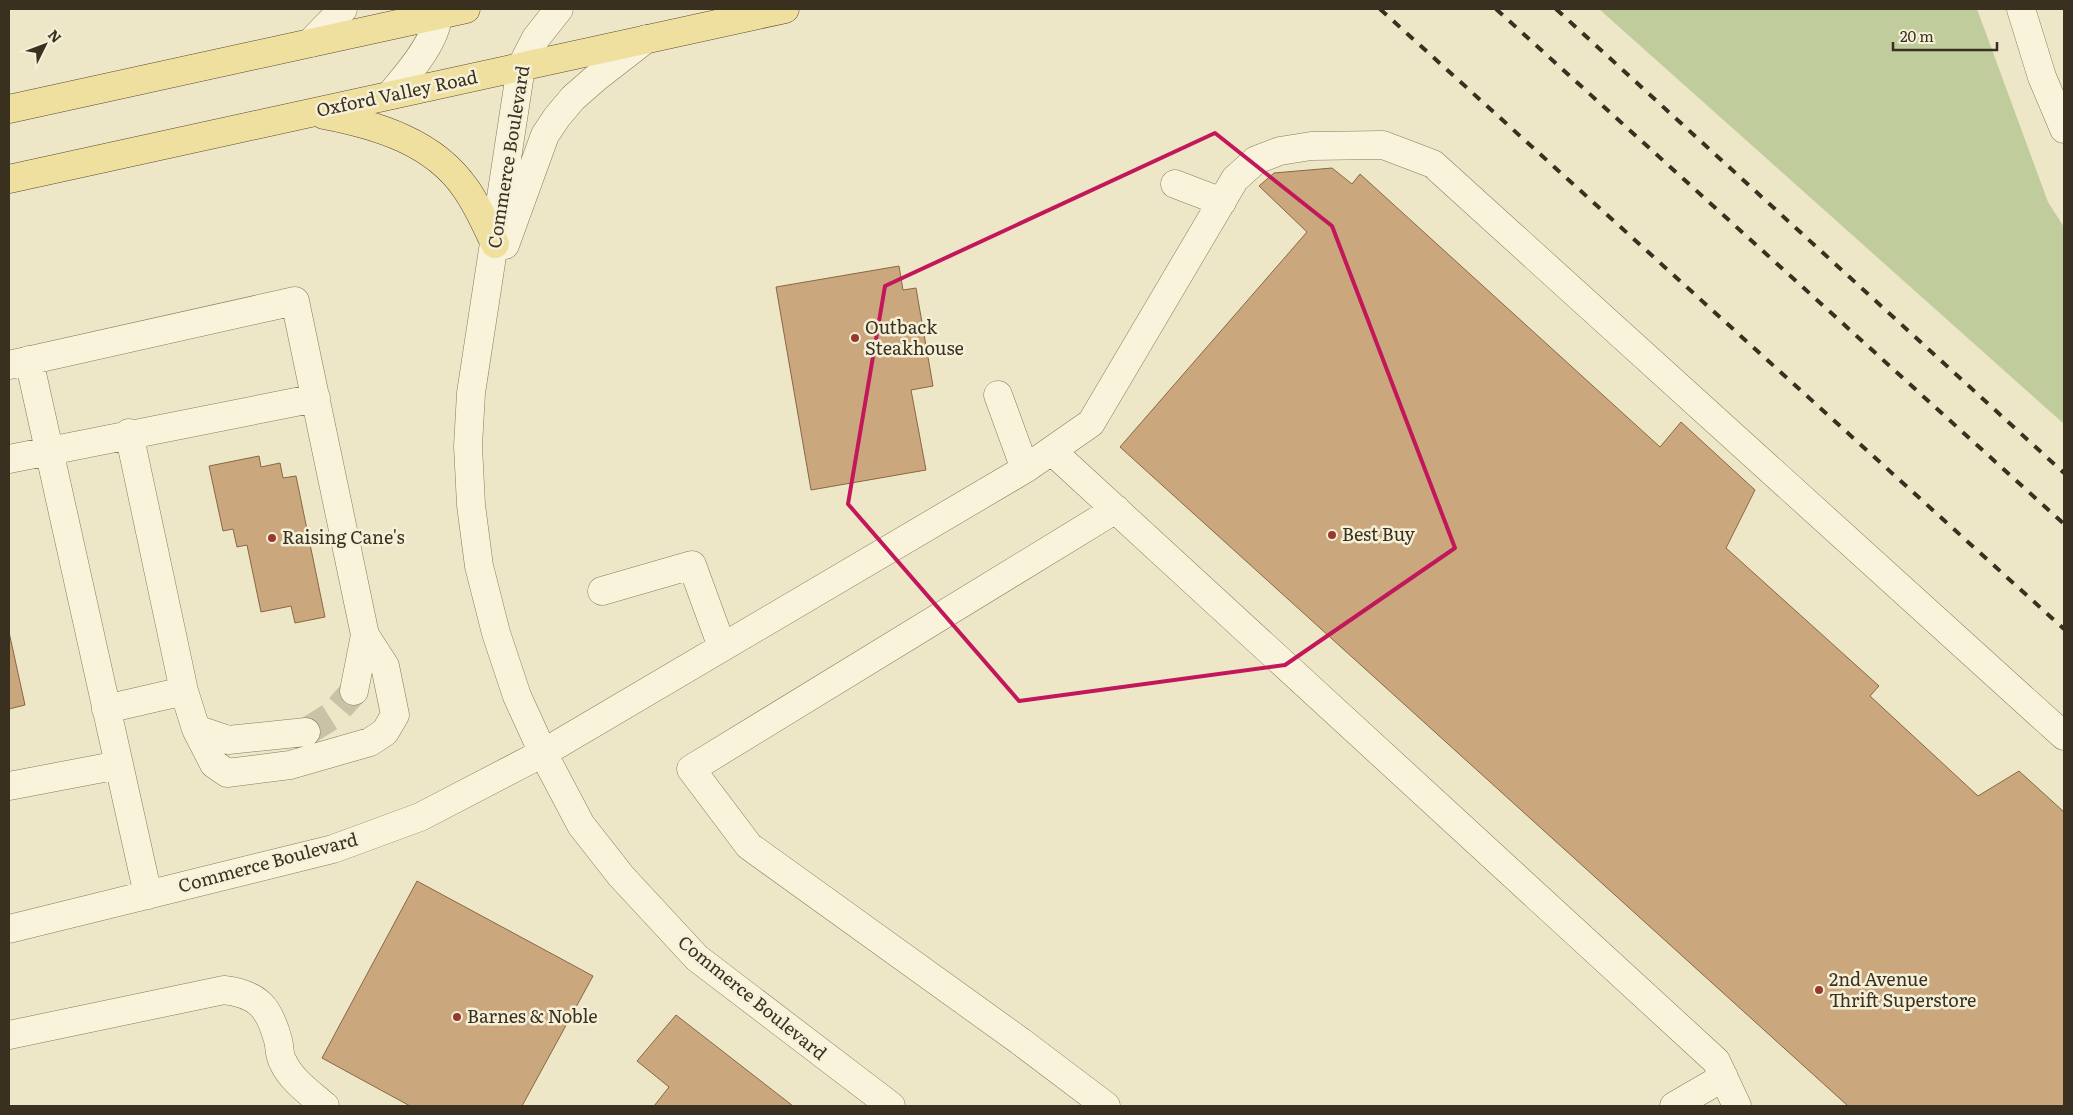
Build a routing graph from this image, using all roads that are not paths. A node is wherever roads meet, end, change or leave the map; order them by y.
1 (343, 9) edge
2 (466, 9) edge
3 (558, 9) edge
4 (784, 9) edge
5 (2021, 9) edge
6 (437, 12) edge
7 (646, 39) junction
8 (310, 43) junction
9 (521, 67) junction
10 (390, 95) junction
11 (9, 109) edge
12 (310, 113) junction
13 (2064, 129) edge
14 (9, 179) edge
15 (1175, 184) dead end
16 (1222, 202) junction
17 (495, 244) junction
18 (489, 286) junction
19 (19, 362) edge
20 (998, 396) dead end
21 (316, 398) junction
22 (129, 433) junction
23 (49, 449) junction
24 (1053, 452) junction
25 (9, 458) edge
26 (1024, 469) junction
27 (1116, 509) junction
28 (602, 591) dead end
29 (365, 635) junction
30 (722, 647) junction
31 (184, 691) junction
32 (354, 691) tunnel mouth
33 (106, 709) junction
34 (196, 729) junction
35 (306, 732) tunnel mouth
36 (2064, 736) edge
37 (542, 752) junction
38 (119, 765) junction
39 (9, 786) edge
40 (148, 895) junction
41 (9, 929) edge
42 (9, 1035) edge
43 (1724, 1077) junction
44 (325, 1106) edge
45 (891, 1106) edge
46 (1106, 1106) edge
47 (1674, 1106) edge
48 (1737, 1106) edge

1 - 8 street
2 - 6 main road
3 - 9 street, Commerce Boulevard
4 - 7 main road, Oxford Valley Road
5 - 13 street
6 - 8 main road
6 - 10 street
7 - 9 main road, Oxford Valley Road
7 - 18 street, Commerce Boulevard
8 - 11 main road
9 - 10 main road, Oxford Valley Road
9 - 17 street, Commerce Boulevard
10 - 12 main road, Oxford Valley Road
12 - 14 main road, Oxford Valley Road
12 - 17 main road
15 - 16 street
16 - 24 street
16 - 36 street
17 - 18 street, Commerce Boulevard
18 - 37 street, Commerce Boulevard
19 - 21 street
19 - 23 street
20 - 26 street
21 - 22 street
21 - 29 street
22 - 23 street
22 - 31 street
23 - 25 street
23 - 33 street
24 - 26 street
24 - 27 street
26 - 30 street
27 - 43 street
27 - 46 street
28 - 30 street
29 - 32 street
29 - 34 street
30 - 37 street
31 - 33 street
31 - 34 street
33 - 38 street
34 - 35 street
37 - 40 street, Commerce Boulevard
37 - 45 street, Commerce Boulevard
38 - 39 street
38 - 40 street
40 - 41 street, Commerce Boulevard
42 - 44 street
43 - 47 street
43 - 48 street

